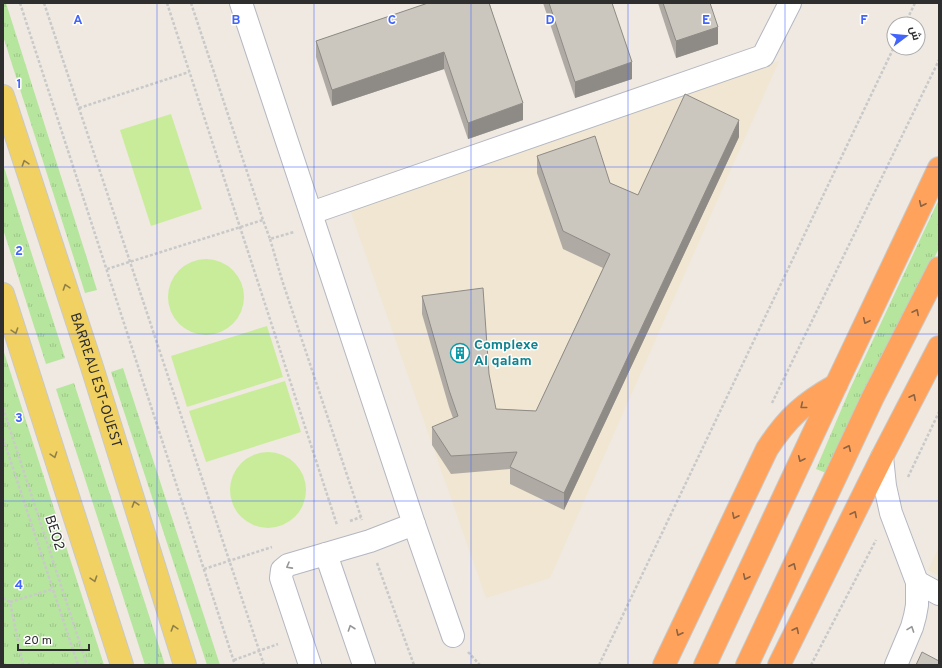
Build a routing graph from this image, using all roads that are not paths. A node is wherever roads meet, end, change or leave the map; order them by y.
1 (241, 3) edge
2 (790, 3) edge
3 (3, 96) edge
4 (939, 168) edge
5 (313, 219) junction
6 (939, 268) edge
7 (3, 294) edge
8 (939, 347) edge
9 (836, 385) junction
10 (882, 457) junction
11 (414, 524) junction
12 (326, 554) junction
13 (917, 582) junction
14 (939, 594) edge
15 (453, 636) dead end
16 (122, 665) edge
17 (185, 665) edge
18 (310, 665) edge
19 (364, 665) edge
20 (664, 665) edge
21 (705, 665) edge
22 (747, 665) edge
23 (779, 665) edge
24 (896, 665) edge

1 - 5 street
2 - 5 street
17 -> 3 main road, BARREAU EST-OUEST
4 -> 9 highway
5 - 11 street
22 -> 6 highway
7 -> 16 main road
10 -> 8 highway
9 -> 20 highway
9 -> 21 highway
10 - 13 street
23 -> 10 highway
11 - 12 street
11 - 15 street
12 -> 18 street
19 -> 12 street
13 - 14 street
24 -> 13 street

